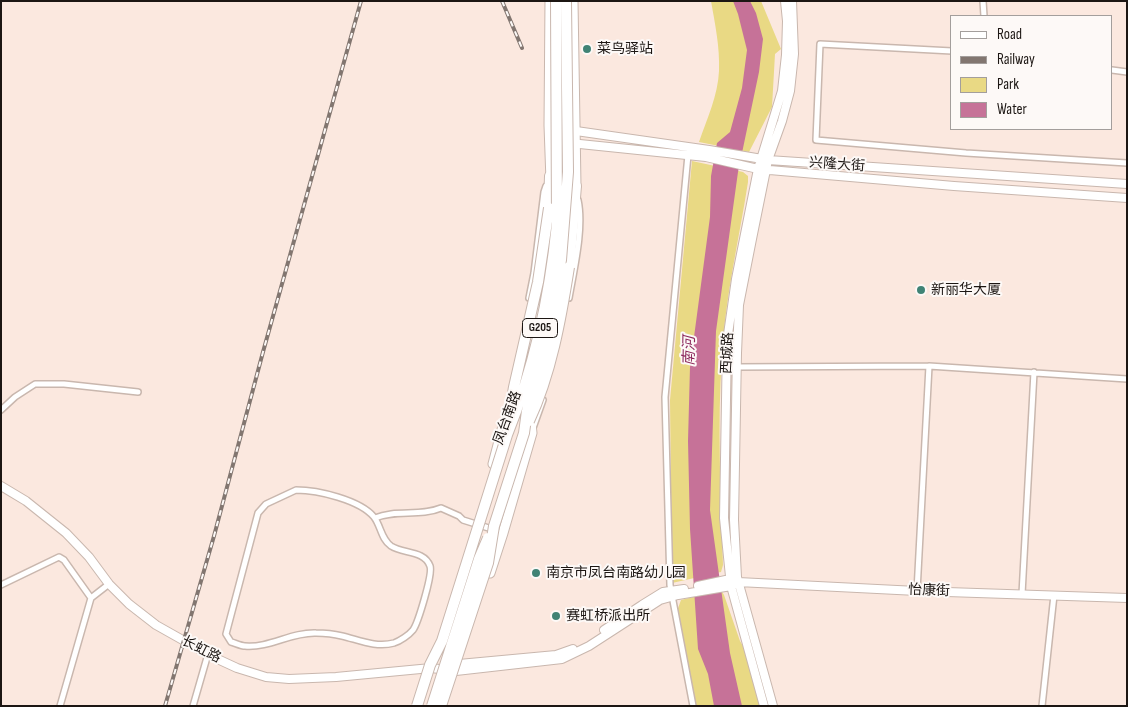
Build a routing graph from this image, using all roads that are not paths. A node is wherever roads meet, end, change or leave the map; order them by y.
1 (550, 1) edge
2 (556, 1) edge
3 (566, 1) edge
4 (574, 1) edge
5 (785, 1) edge
6 (792, 1) edge
7 (984, 1) edge
8 (984, 15) edge
9 (950, 51) edge
10 (1113, 70) edge
11 (1127, 72) edge
12 (778, 120) junction
13 (549, 125) junction
14 (576, 131) junction
15 (550, 140) junction
16 (577, 144) junction
17 (708, 153) junction
18 (688, 155) junction
19 (1127, 156) edge
20 (765, 162) junction
21 (1126, 163) edge
22 (758, 169) junction
23 (550, 176) junction
24 (1127, 184) edge
25 (576, 186) junction
26 (1127, 198) edge
27 (929, 366) junction
28 (736, 367) junction
29 (1034, 372) junction
30 (1127, 379) edge
31 (138, 392) dead end
32 (1, 410) edge
33 (505, 430) junction
34 (528, 433) junction
35 (1, 486) edge
36 (375, 518) junction
37 (476, 524) junction
38 (494, 526) junction
39 (503, 533) junction
40 (731, 582) junction
41 (109, 584) junction
42 (1, 585) edge
43 (917, 591) junction
44 (671, 594) junction
45 (1022, 594) junction
46 (1054, 595) junction
47 (92, 598) junction
48 (1127, 598) edge
49 (442, 641) junction
50 (208, 654) junction
51 (458, 667) junction
52 (431, 668) junction
53 (60, 706) edge
54 (193, 706) edge
55 (417, 706) edge
56 (425, 706) edge
57 (432, 706) edge
58 (441, 706) edge
59 (445, 706) edge
60 (693, 706) edge
61 (764, 706) edge
62 (773, 706) edge
63 (1042, 706) edge

1 - 13 main road, 凤台南路
2 - 33 highway, 凤台南路 / G205, bridge
3 - 34 highway, 凤台南路 / G205, bridge
4 - 14 main road, 凤台南路
5 - 12 main road, 西城路
6 - 12 main road, 西城路
7 - 8 street
9 - 21 street
10 - 11 street
12 - 20 main road, 西城路
13 - 14 main road, 兴隆大街
13 - 15 main road, 凤台南路
14 - 16 main road, 凤台南路
14 - 17 main road, 兴隆大街
15 - 16 main road, 兴隆大街
15 - 23 main road, 凤台南路
16 - 18 main road, 兴隆大街
16 - 25 main road, 凤台南路
17 - 18 main road, 兴隆大街
17 - 20 main road, 兴隆大街
17 - 22 main road, 兴隆大街
18 - 44 street
19 - 21 street
20 - 22 main road, 西城路
20 - 24 main road, 兴隆大街
20 - 26 main road, 兴隆大街
20 - 28 main road, 西城路
22 - 40 main road, 西城路
23 - 33 highway, bridge
23 - 33 main road, 凤台南路
25 - 34 main road, 凤台南路
25 - 34 highway, bridge
27 - 28 street
27 - 29 street
27 - 43 street
28 - 40 main road, 西城路
29 - 30 street
29 - 45 street
31 - 32 street
33 - 37 main road, 凤台南路
33 - 49 highway, 凤台南路 / G205, bridge
34 - 38 highway, 凤台南路 / G205, bridge
34 - 39 main road, 凤台南路
35 - 41 main road, 长虹路
36 - 36 street
36 - 37 street
37 - 39 street
37 - 52 main road, 凤台南路
38 - 57 highway, bridge
38 - 58 highway, 凤台南路 / G205, bridge
39 - 51 main road, 凤台南路
40 - 43 main road, 怡康街
40 - 44 main road, 怡康街
40 - 61 main road, 西城路
40 - 62 main road, 西城路
41 - 47 street
41 - 50 main road, 长虹路
42 - 47 street
43 - 45 main road, 怡康街
44 - 51 main road, 长虹路
44 - 60 street
45 - 46 main road, 怡康街
46 - 48 main road, 怡康街
46 - 63 street
47 - 53 street
49 - 55 highway, bridge
49 - 56 highway, bridge
50 - 52 main road, 长虹路
50 - 54 street
51 - 52 main road, 长虹路
51 - 59 main road, 凤台南路
52 - 55 main road, 凤台南路

